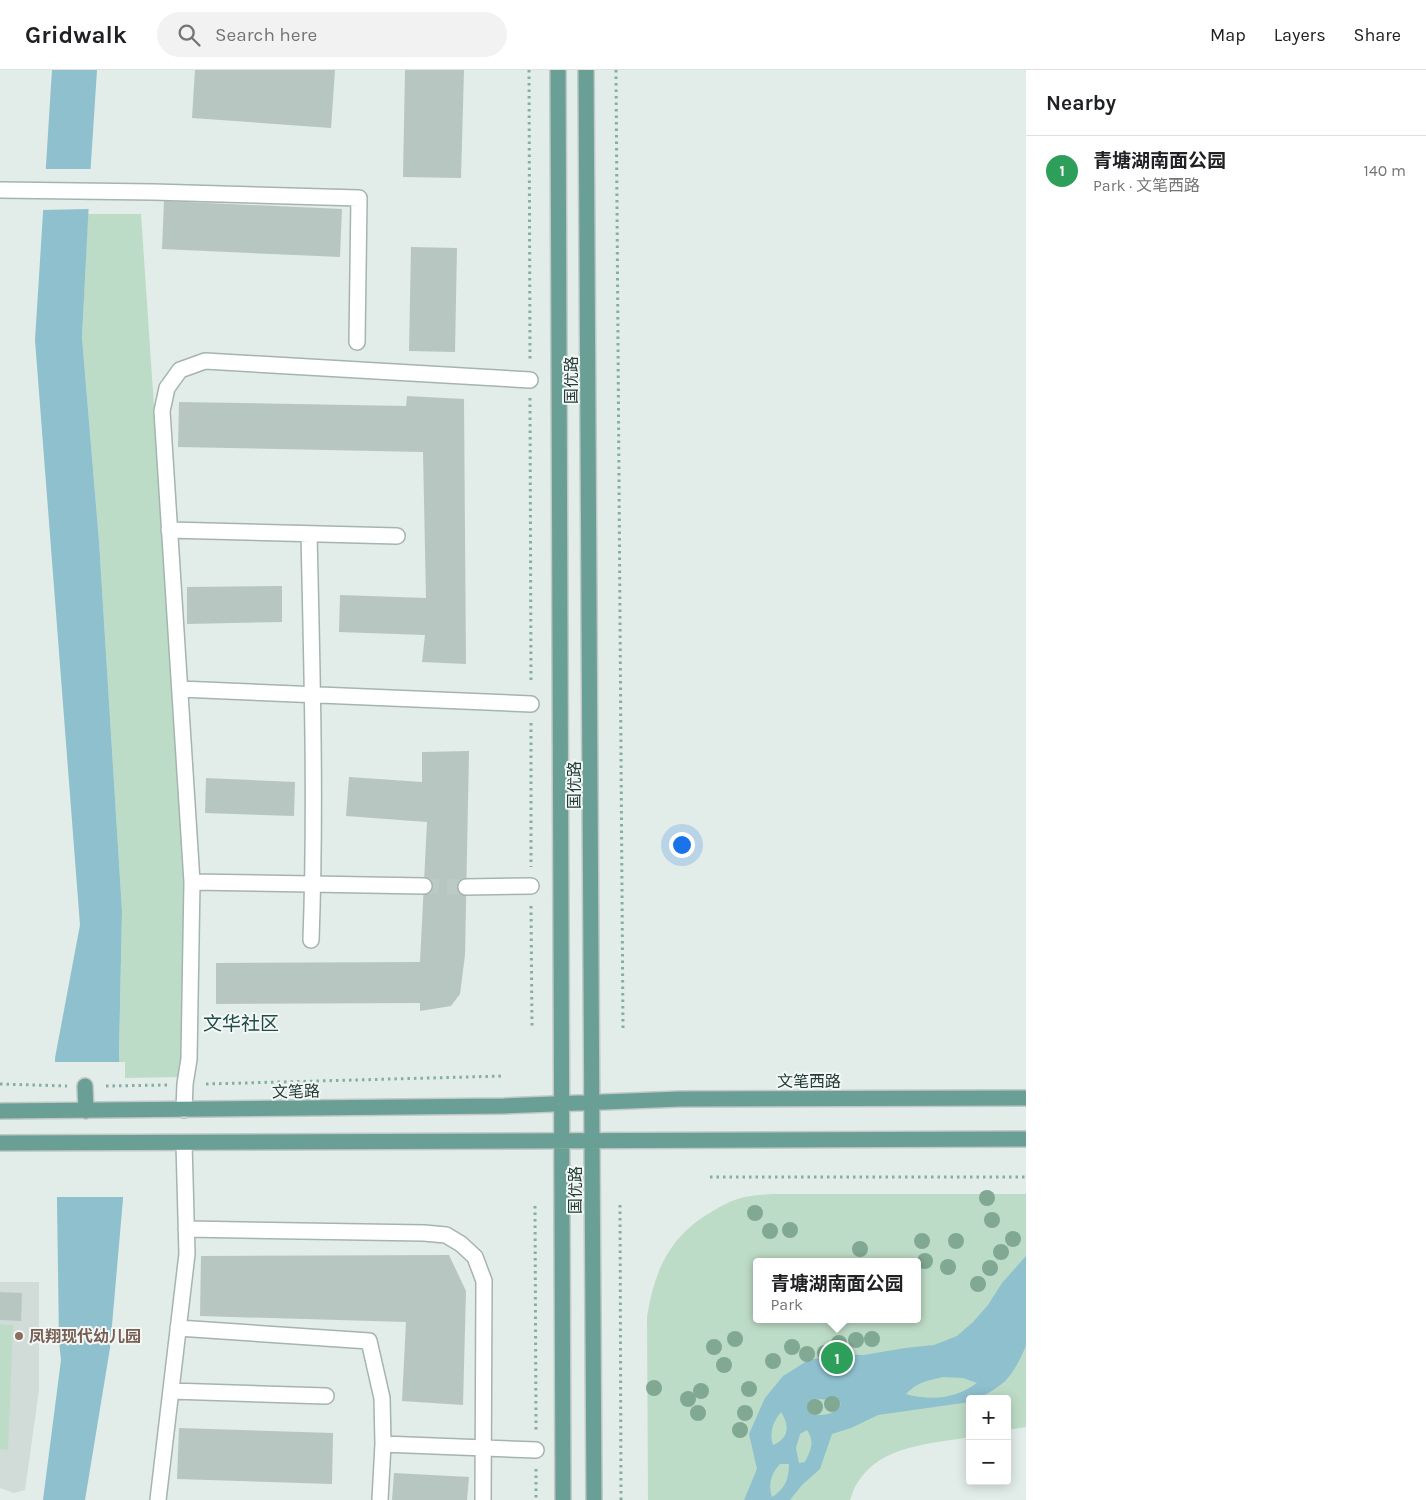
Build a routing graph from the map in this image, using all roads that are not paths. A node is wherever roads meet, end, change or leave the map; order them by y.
1 (558, 70) edge
2 (586, 70) edge
3 (0, 190) edge
4 (357, 342) dead end
5 (530, 380) road end
6 (169, 530) junction
7 (309, 534) junction
8 (397, 536) dead end
9 (180, 689) junction
10 (313, 694) junction
11 (531, 704) road end
12 (192, 882) junction
13 (313, 884) junction
14 (424, 886) tunnel mouth
15 (531, 886) road end
16 (466, 887) tunnel mouth
17 (311, 940) dead end
18 (85, 1086) dead end
19 (1026, 1098) edge
20 (593, 1102) junction
21 (562, 1104) junction
22 (184, 1110) junction
23 (0, 1111) edge
24 (86, 1111) junction
25 (1026, 1139) edge
26 (593, 1140) junction
27 (562, 1141) junction
28 (0, 1143) edge
29 (184, 1143) junction
30 (186, 1229) junction
31 (178, 1328) junction
32 (171, 1391) junction
33 (326, 1396) dead end
34 (383, 1444) junction
35 (482, 1447) junction
36 (536, 1450) road end
37 (158, 1500) edge
38 (380, 1500) edge
39 (483, 1500) edge
40 (563, 1500) edge
41 (594, 1500) edge

1 - 21 main road, 国优路
2 - 20 main road, 国优路
3 - 4 street
5 - 6 street
6 - 7 street
6 - 9 street
7 - 8 street
7 - 10 street
9 - 10 street
9 - 12 street
10 - 11 street
10 - 13 street
12 - 13 street
12 - 22 street
13 - 14 street
13 - 17 street
15 - 16 street
18 - 24 main road
19 - 20 main road, 文笔西路
20 - 21 main road, 文笔路
20 - 26 main road, 国优路
21 - 22 main road, 文笔路
21 - 27 main road, 国优路
22 - 24 main road, 文笔路
23 - 24 main road, 文笔路
25 - 26 main road
26 - 27 main road
26 - 41 main road, 国优路
27 - 29 main road
27 - 40 main road, 国优路
28 - 29 main road
29 - 30 street
30 - 31 street
30 - 35 street
31 - 32 street
31 - 34 street
32 - 33 street
32 - 37 street
34 - 35 street
34 - 38 street
35 - 36 street
35 - 39 street

